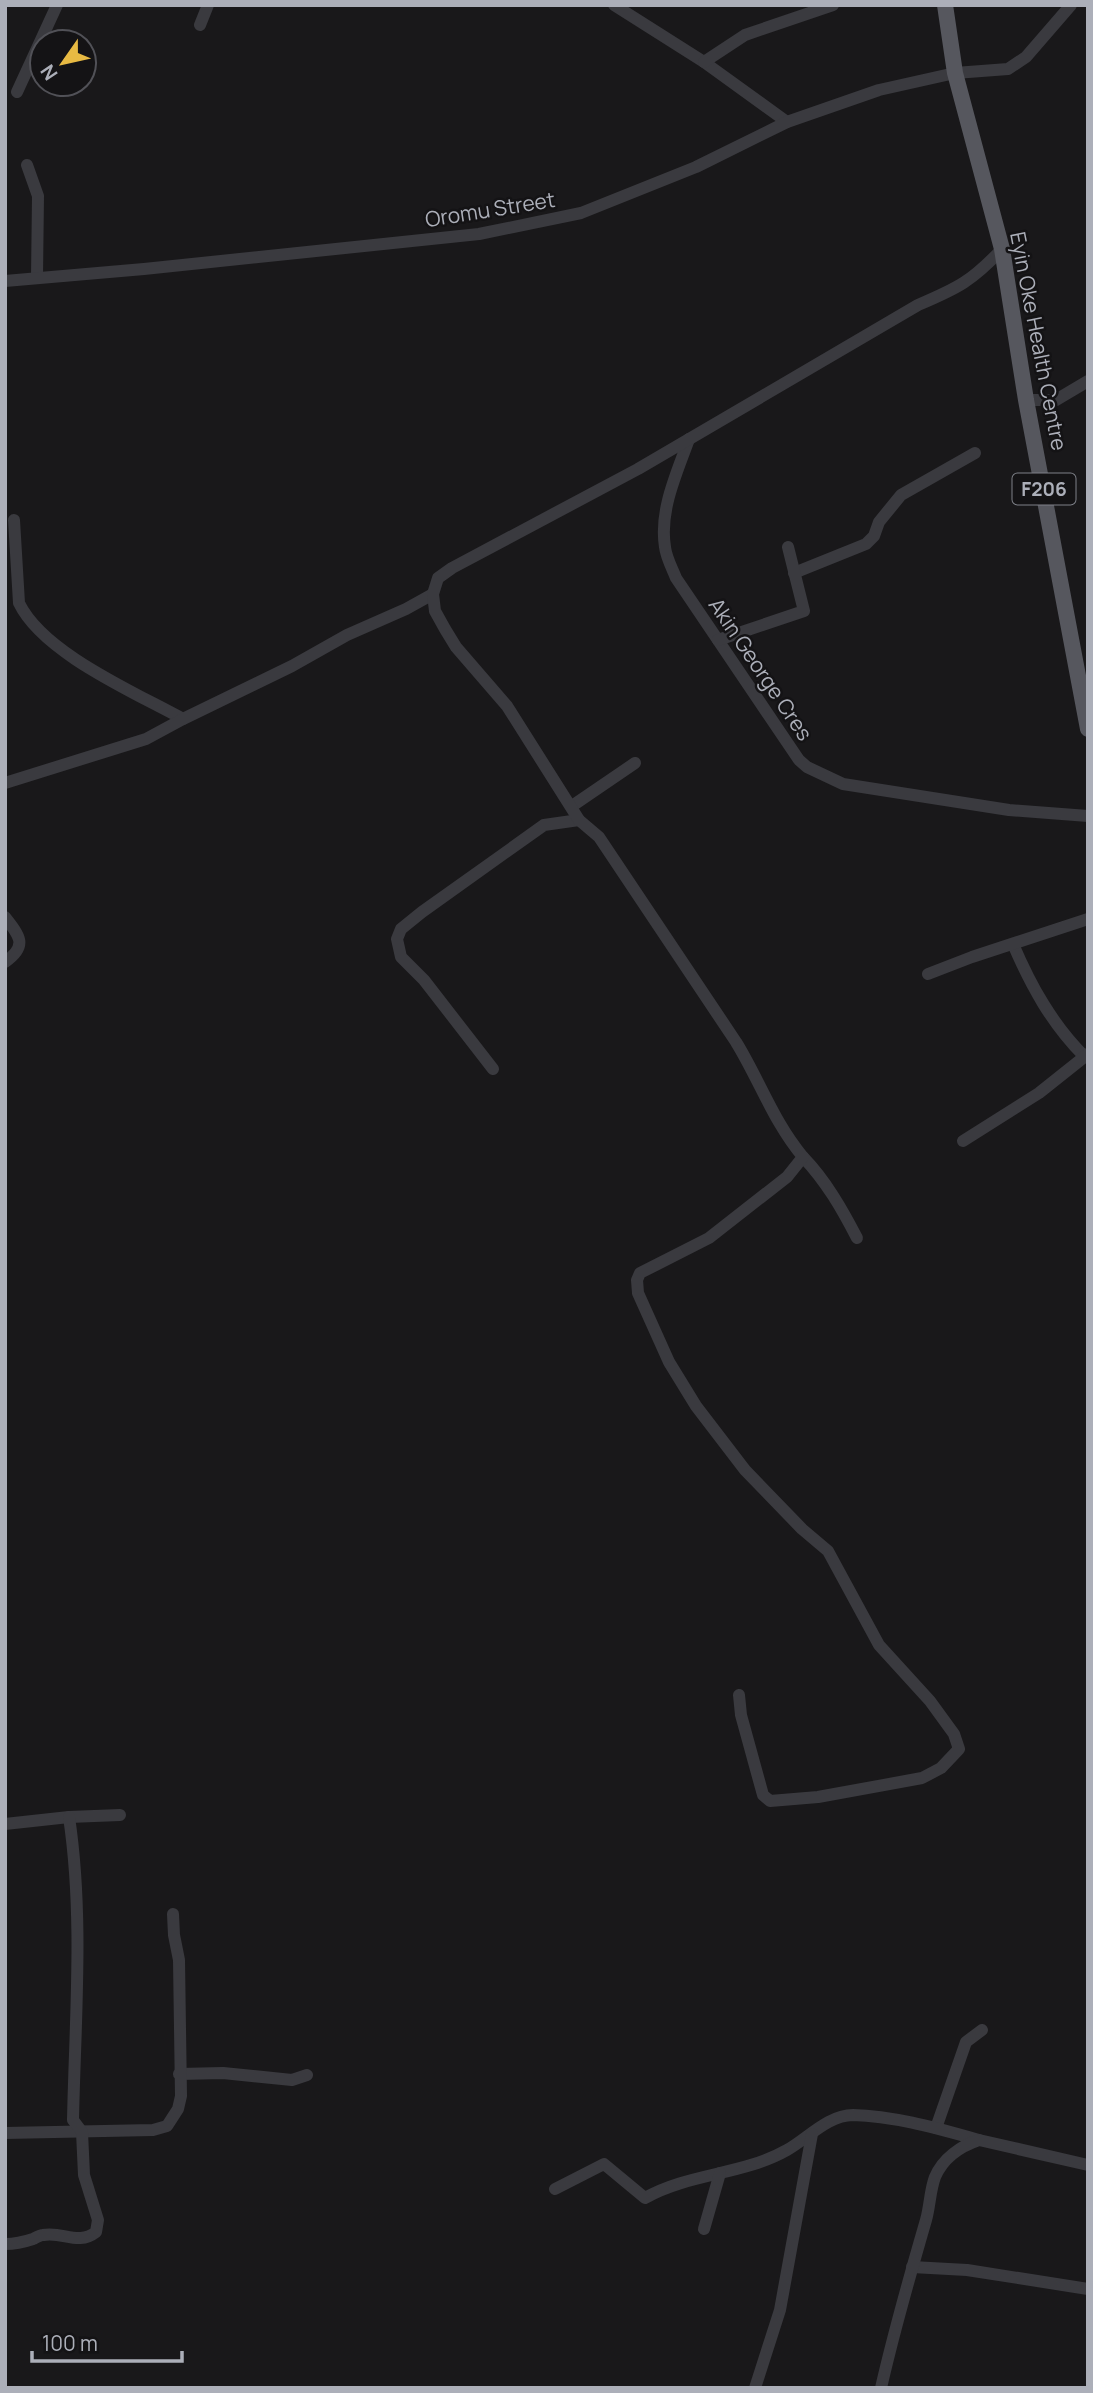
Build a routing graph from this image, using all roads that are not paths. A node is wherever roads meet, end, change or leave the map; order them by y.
1 (57, 5) edge
2 (208, 5) edge
3 (614, 5) edge
4 (833, 5) edge
5 (945, 5) edge
6 (1071, 5) edge
7 (200, 25) dead end
8 (704, 62) junction
9 (955, 73) junction
10 (18, 92) dead end
11 (787, 122) junction
12 (27, 165) dead end
13 (1002, 248) junction
14 (37, 277) junction
15 (5, 281) edge
16 (1088, 381) edge
17 (1026, 400) junction
18 (689, 439) junction
19 (975, 453) dead end
20 (14, 520) dead end
21 (788, 547) dead end
22 (794, 573) junction
23 (433, 594) junction
24 (718, 640) junction
25 (183, 719) junction
26 (1088, 729) edge
27 (635, 763) dead end
28 (5, 783) edge
29 (572, 806) junction
30 (1088, 816) edge
31 (579, 820) junction
32 (5, 917) edge
33 (1088, 919) edge
34 (1013, 944) junction
35 (5, 962) edge
36 (929, 974) dead end
37 (1086, 1055) edge
38 (493, 1069) dead end
39 (963, 1140) dead end
40 (803, 1157) junction
41 (857, 1238) dead end
42 (739, 1695) dead end
43 (120, 1815) dead end
44 (69, 1817) junction
45 (5, 1824) edge
46 (173, 1914) dead end
47 (982, 2029) dead end
48 (179, 2074) junction
49 (307, 2074) dead end
50 (936, 2128) junction
51 (82, 2132) junction
52 (5, 2133) edge
53 (811, 2134) junction
54 (979, 2140) junction
55 (1088, 2165) edge
56 (720, 2173) junction
57 (555, 2189) dead end
58 (704, 2228) dead end
59 (5, 2244) edge
60 (912, 2267) junction
61 (1088, 2289) edge
62 (755, 2388) edge
63 (881, 2388) edge

1 - 10 street
2 - 7 street
3 - 8 street
4 - 8 street
5 - 9 main road, Eyin Oke Health Centre / F206
6 - 9 street, Oromu Street
8 - 11 street
9 - 11 street, Oromu Street
9 - 13 main road, Eyin Oke Health Centre / F206
11 - 14 street, Oromu Street
12 - 14 street
13 - 17 main road, Eyin Oke Health Centre / F206
13 - 18 street
14 - 15 street, Oromu Street
16 - 17 street
17 - 26 main road, Eyin Oke Health Centre / F206
18 - 23 street
18 - 24 street, Akin George Cres
19 - 22 street
20 - 25 street
21 - 22 street
22 - 24 street
23 - 25 street
23 - 29 street
24 - 30 street, Akin George Cres
25 - 28 street
27 - 29 street
29 - 31 street
31 - 38 street
31 - 40 street
32 - 35 street
33 - 34 street
34 - 36 street
34 - 37 street
37 - 39 street
40 - 41 street
40 - 42 street
43 - 44 street
44 - 45 street
44 - 51 street
46 - 48 street
47 - 50 street
48 - 49 street
48 - 51 street
50 - 53 street
50 - 54 street
51 - 52 street
51 - 59 street
53 - 56 street
53 - 62 street
54 - 55 street
54 - 60 street
56 - 57 street
56 - 58 street
60 - 61 street
60 - 63 street

